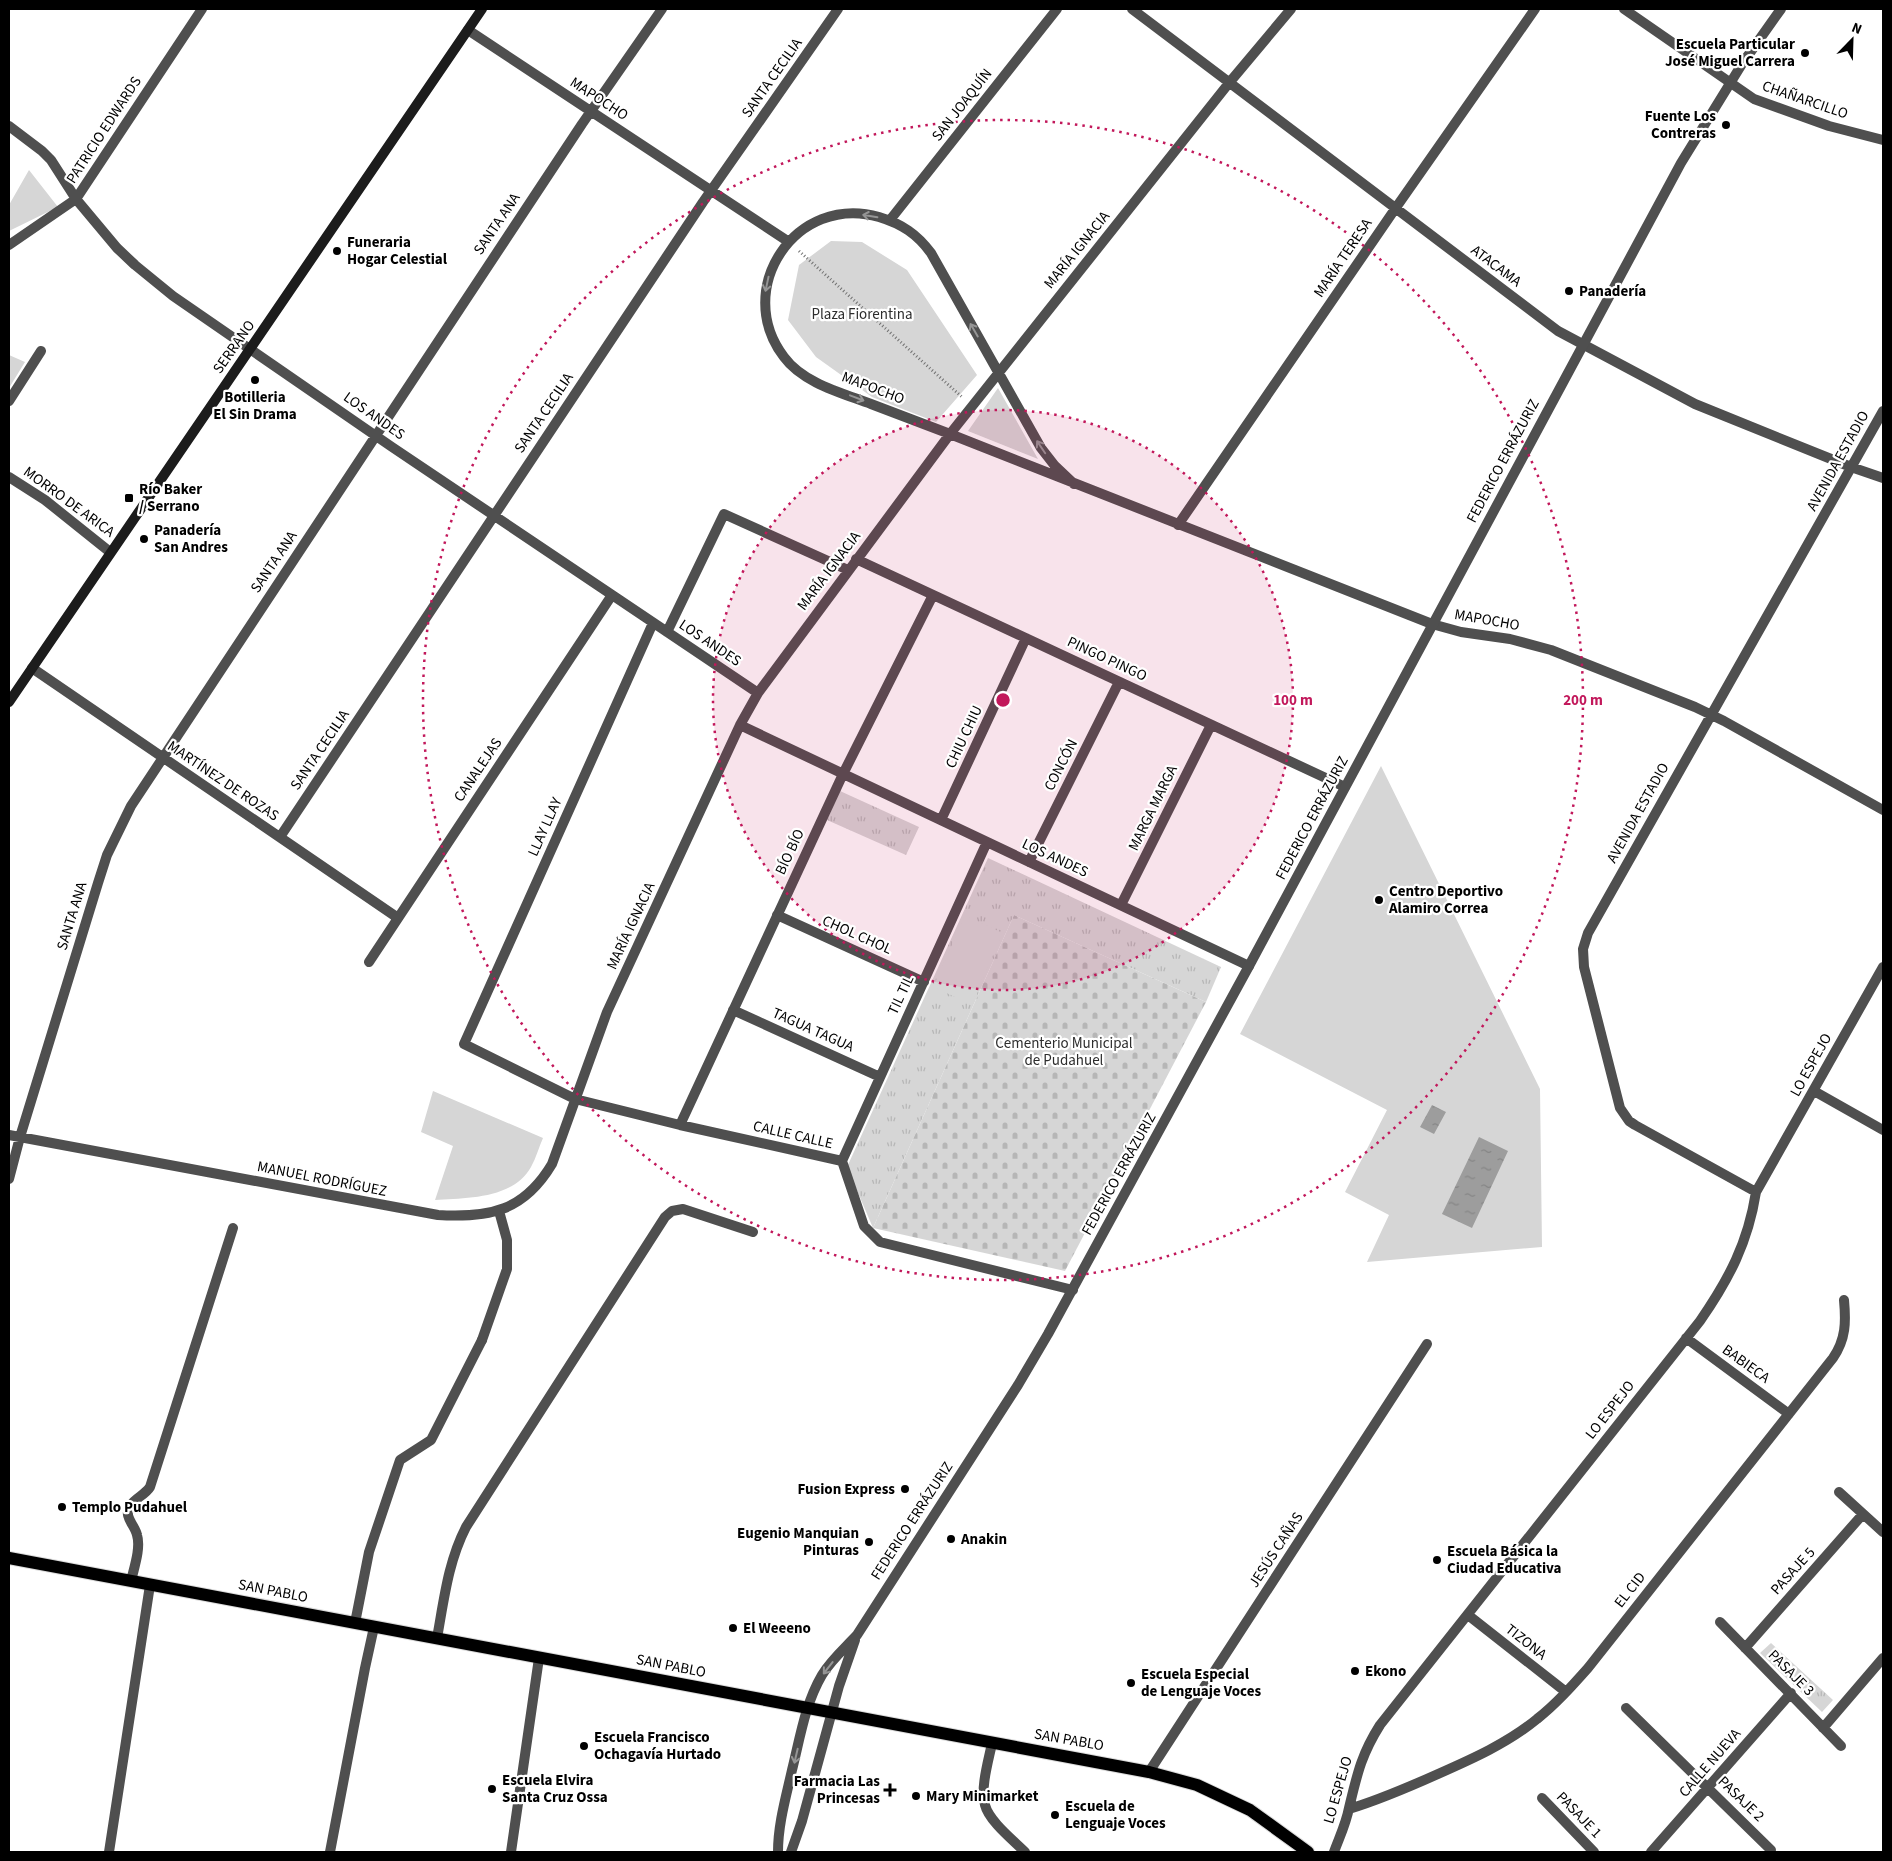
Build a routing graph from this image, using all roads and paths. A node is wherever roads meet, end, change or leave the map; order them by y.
1 (202, 9) edge
2 (482, 9) edge
3 (662, 9) edge
4 (838, 9) edge
5 (1056, 9) edge
6 (1132, 9) edge
7 (1291, 9) edge
8 (1535, 9) edge
9 (1624, 9) edge
10 (1781, 9) edge
11 (468, 30) junction
12 (1229, 83) junction
13 (1730, 83) junction
14 (591, 111) junction
15 (9, 126) edge
16 (1883, 140) edge
17 (711, 191) junction
18 (76, 199) junction
19 (1395, 208) junction
20 (890, 220) junction
21 (789, 242) junction
22 (9, 245) edge
23 (1584, 344) junction
24 (251, 349) junction
25 (41, 351) dead end
26 (998, 373) junction
27 (9, 401) edge
28 (972, 406) junction
29 (1883, 411) edge
30 (950, 434) junction
31 (375, 435) junction
32 (1851, 467) junction
33 (9, 477) edge
34 (1883, 478) edge
35 (1074, 484) junction
36 (494, 516) junction
37 (1178, 524) junction
38 (110, 552) junction
39 (856, 559) junction
40 (848, 570) junction
41 (612, 595) junction
42 (933, 595) junction
43 (653, 623) junction
44 (1432, 624) junction
45 (667, 632) junction
46 (1026, 638) junction
47 (32, 668) junction
48 (1119, 682) junction
49 (758, 693) junction
50 (9, 702) edge
51 (1712, 714) junction
52 (740, 725) junction
53 (1211, 725) junction
54 (162, 757) junction
55 (842, 774) junction
56 (1345, 787) junction
57 (1883, 810) edge
58 (941, 820) junction
59 (280, 837) junction
60 (987, 842) junction
61 (1029, 862) junction
62 (1121, 905) junction
63 (777, 916) junction
64 (398, 918) junction
65 (369, 962) dead end
66 (1249, 966) junction
67 (1883, 967) edge
68 (924, 982) junction
69 (733, 1010) junction
70 (464, 1044) joint
71 (880, 1077) junction
72 (1814, 1091) junction
73 (575, 1099) junction
74 (680, 1125) junction
75 (1883, 1130) edge
76 (9, 1135) edge
77 (20, 1137) junction
78 (842, 1161) junction
79 (9, 1179) edge
80 (1756, 1192) junction
81 (499, 1211) junction
82 (233, 1228) dead end
83 (753, 1232) dead end
84 (1073, 1290) junction
85 (1844, 1300) dead end
86 (1686, 1338) junction
87 (1427, 1344) dead end
88 (1789, 1414) junction
89 (1839, 1492) dead end
90 (1863, 1514) junction
91 (1883, 1532) edge
92 (9, 1558) edge
93 (131, 1582) junction
94 (150, 1585) junction
95 (1468, 1615) junction
96 (1720, 1622) dead end
97 (354, 1623) junction
98 (374, 1627) junction
99 (857, 1635) junction
100 (437, 1638) junction
101 (1745, 1648) junction
102 (539, 1658) junction
103 (1883, 1658) edge
104 (1566, 1692) junction
105 (1791, 1693) junction
106 (807, 1708) junction
107 (1626, 1708) dead end
108 (833, 1714) junction
109 (1823, 1728) junction
110 (992, 1743) junction
111 (1840, 1746) dead end
112 (1149, 1772) junction
113 (1708, 1788) junction
114 (1542, 1798) dead end
115 (1349, 1809) junction
116 (1771, 1850) dead end
117 (109, 1852) edge
118 (330, 1852) edge
119 (511, 1852) edge
120 (778, 1852) edge
121 (791, 1852) edge
122 (1025, 1852) edge
123 (1308, 1852) edge
124 (1334, 1852) edge
125 (1594, 1852) edge
126 (1651, 1852) edge

1 - 18 street, PATRICIO EDWARDS
2 - 11 main road, SERRANO
3 - 14 street, SANTA ANA
4 - 17 street, SANTA CECILIA
5 - 20 street, SAN JOAQUÍN
6 - 12 street, ATACAMA
7 - 12 street, MARÍA IGNACIA
8 - 19 street, MARÍA TERESA
9 - 13 street, CHAÑARCILLO
10 - 13 street, FEDERICO ERRÁZURIZ
11 - 14 street, MAPOCHO
11 - 24 main road, SERRANO
12 - 19 street, ATACAMA
12 - 26 street, MARÍA IGNACIA
13 - 16 street, CHAÑARCILLO
13 - 23 street, FEDERICO ERRÁZURIZ
14 - 17 street, MAPOCHO
14 - 31 street, SANTA ANA
15 - 18 street, LOS ANDES
17 - 21 street, MAPOCHO
17 - 36 street, SANTA CECILIA
18 - 22 street, PATRICIO EDWARDS
18 - 24 street, LOS ANDES
19 - 23 street, ATACAMA
19 - 37 street, MARÍA TERESA
20 -> 21 street, MAPOCHO
26 -> 20 street, MAPOCHO
21 - 28 path
21 -> 30 street, MAPOCHO
23 - 32 street, ATACAMA
23 - 44 street, FEDERICO ERRÁZURIZ
24 - 31 street, LOS ANDES
24 - 38 main road, SERRANO
25 - 27 street
26 - 28 street, MARÍA IGNACIA
35 -> 26 street, MAPOCHO
28 - 30 street, MARÍA IGNACIA
29 - 32 street, AVENIDA ESTADIO
30 - 35 street, MAPOCHO
30 - 39 street, MARÍA IGNACIA
31 - 36 street, LOS ANDES
31 - 54 street, SANTA ANA
32 - 34 street, ATACAMA
32 - 51 street, AVENIDA ESTADIO
33 - 38 street, MORRO DE ARICA
35 - 37 street, MAPOCHO
36 - 41 street, LOS ANDES
36 - 59 street, SANTA CECILIA
37 - 44 street, MAPOCHO
38 - 47 main road, SERRANO
39 - 40 street, MARÍA IGNACIA
39 - 42 street, PINGO PINGO
40 - 45 street
40 - 49 street, MARÍA IGNACIA
41 - 43 street, LOS ANDES
41 - 64 street, CANALEJAS
42 - 46 street, PINGO PINGO
42 - 55 street, BÍO BÍO
43 - 45 street, LOS ANDES
43 - 70 street, LLAY LLAY
44 - 51 street, MAPOCHO
44 - 56 street, FEDERICO ERRÁZURIZ
45 - 49 street, LOS ANDES
46 - 48 street, PINGO PINGO
46 - 58 street, CHIU CHIU
47 - 50 main road, SERRANO
47 - 54 street, MARTÍNEZ DE ROZAS
48 - 53 street, PINGO PINGO
48 - 61 street, CONCÓN
49 - 52 street, MARÍA IGNACIA
51 - 57 street, MAPOCHO
51 - 80 street, AVENIDA ESTADIO
52 - 55 street, LOS ANDES
52 - 73 street, MARÍA IGNACIA
53 - 56 street, PINGO PINGO
53 - 62 street, MARGA MARGA
54 - 59 street, MARTÍNEZ DE ROZAS
54 - 77 street, SANTA ANA
55 - 58 street, LOS ANDES
55 - 63 street, BÍO BÍO
56 - 66 street, FEDERICO ERRÁZURIZ
58 - 60 street, LOS ANDES
59 - 64 street, MARTÍNEZ DE ROZAS
60 - 61 street, LOS ANDES
60 - 68 street, TIL TIL
61 - 62 street, LOS ANDES
62 - 66 street, LOS ANDES
63 - 68 street, CHOL CHOL
63 - 69 street, BÍO BÍO
64 - 65 street, CANALEJAS
66 - 84 street, FEDERICO ERRÁZURIZ
67 - 72 street, LO ESPEJO
68 - 71 street, TIL TIL
69 - 71 street, TAGUA TAGUA
69 - 74 street, BÍO BÍO
70 - 73 street, CALLE CALLE
71 - 78 street, TIL TIL
72 - 75 street
72 - 80 street, LO ESPEJO
73 - 74 street, CALLE CALLE
73 - 81 street, MARÍA IGNACIA
74 - 78 street, CALLE CALLE
76 - 77 street, MANUEL RODRÍGUEZ
77 - 79 street, SANTA ANA
77 - 81 street, MANUEL RODRÍGUEZ
78 - 84 street, CALLE CALLE
80 - 86 street, LO ESPEJO
81 - 97 street
82 - 93 street
83 - 100 street
84 - 99 street, FEDERICO ERRÁZURIZ
85 - 88 street, EL CID
86 - 88 street, BABIECA
86 - 95 street, LO ESPEJO
87 - 112 street, JESÚS CAÑAS
88 - 104 street, EL CID
89 - 90 street
90 - 91 street
90 - 101 street, PASAJE 5
92 - 93 main road, SAN PABLO
93 - 94 main road, SAN PABLO
94 - 97 main road, SAN PABLO
94 - 117 street
95 - 104 street, TIZONA
95 - 115 street, LO ESPEJO
96 - 101 street, PASAJE 3
97 - 98 main road, SAN PABLO
98 - 100 main road, SAN PABLO
98 - 118 street
99 -> 106 street, FEDERICO ERRÁZURIZ
99 - 108 street, FEDERICO ERRÁZURIZ
100 - 102 main road, SAN PABLO
101 - 105 street, PASAJE 3
102 - 106 main road, SAN PABLO
102 - 119 street
103 - 109 street
104 - 115 street, EL CID
105 - 109 street, PASAJE 3
105 - 113 street, CALLE NUEVA
106 - 108 main road, SAN PABLO
106 -> 120 street, FEDERICO ERRÁZURIZ
107 - 113 street, PASAJE 2
108 - 110 main road, SAN PABLO
108 - 121 street, FEDERICO ERRÁZURIZ
109 - 111 street, PASAJE 3
110 - 112 main road, SAN PABLO
110 - 122 street
112 - 123 main road, SAN PABLO
113 - 116 street, PASAJE 2
113 - 126 street, CALLE NUEVA
114 - 125 street, PASAJE 1
115 - 124 street, LO ESPEJO

